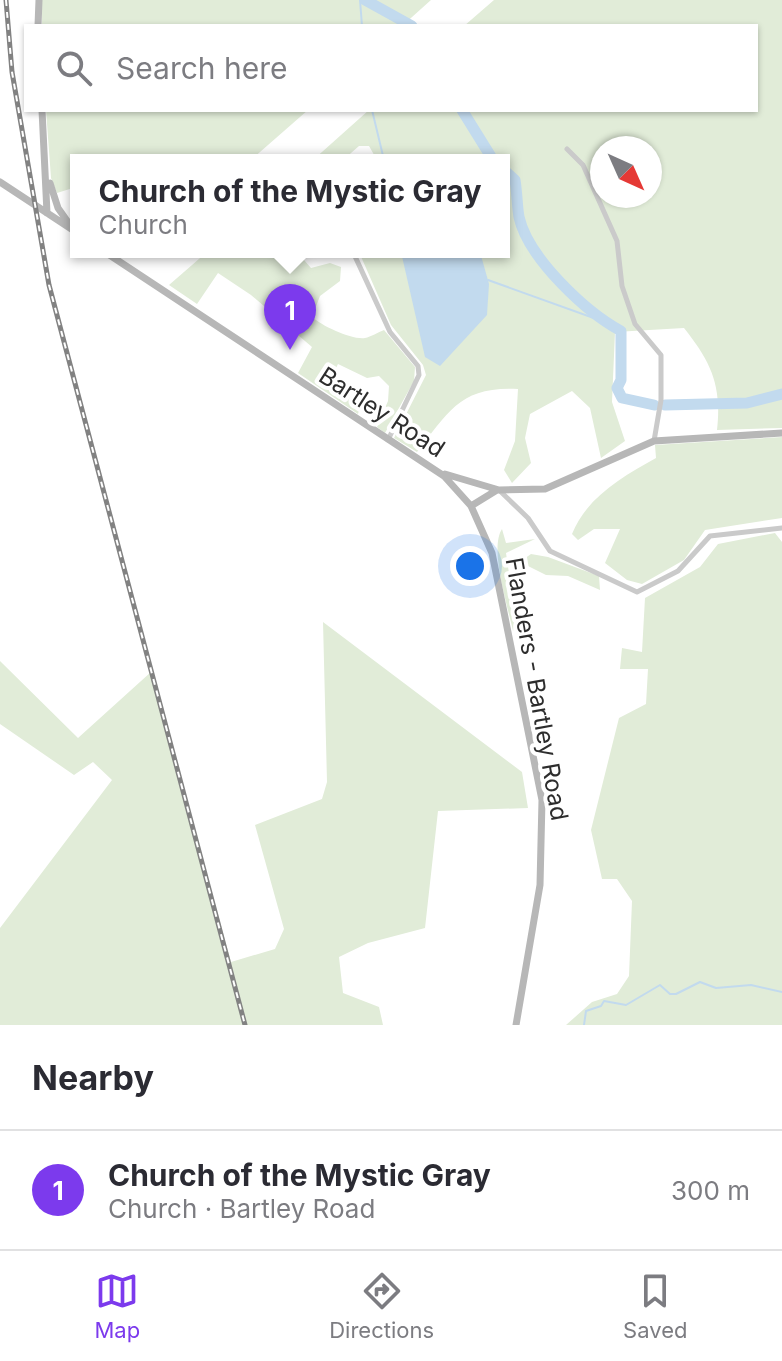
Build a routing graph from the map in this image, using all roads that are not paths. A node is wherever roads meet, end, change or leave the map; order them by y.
1 (39, 0) edge
2 (38, 24) edge
3 (42, 112) edge
4 (567, 149) dead end
5 (49, 181) junction
6 (0, 182) edge
7 (31, 202) junction
8 (47, 213) junction
9 (70, 224) edge
10 (70, 228) edge
11 (114, 258) edge
12 (356, 258) edge
13 (782, 433) edge
14 (388, 440) junction
15 (654, 441) junction
16 (435, 470) junction
17 (499, 490) junction
18 (471, 506) junction
19 (782, 528) edge
20 (516, 1025) edge

1 - 2 main road
3 - 5 main road
4 - 15 street
5 - 7 main road
5 - 8 main road
5 - 9 main road
6 - 7 main road
7 - 8 main road
8 - 10 main road
11 - 14 main road, Bartley Road
12 - 14 street
13 - 15 main road
14 - 16 main road, Bartley Road
15 - 17 main road
16 - 17 main road
16 - 18 main road, Bartley Road
17 - 18 main road
17 - 19 street
18 - 20 main road, Flanders - Bartley Road

